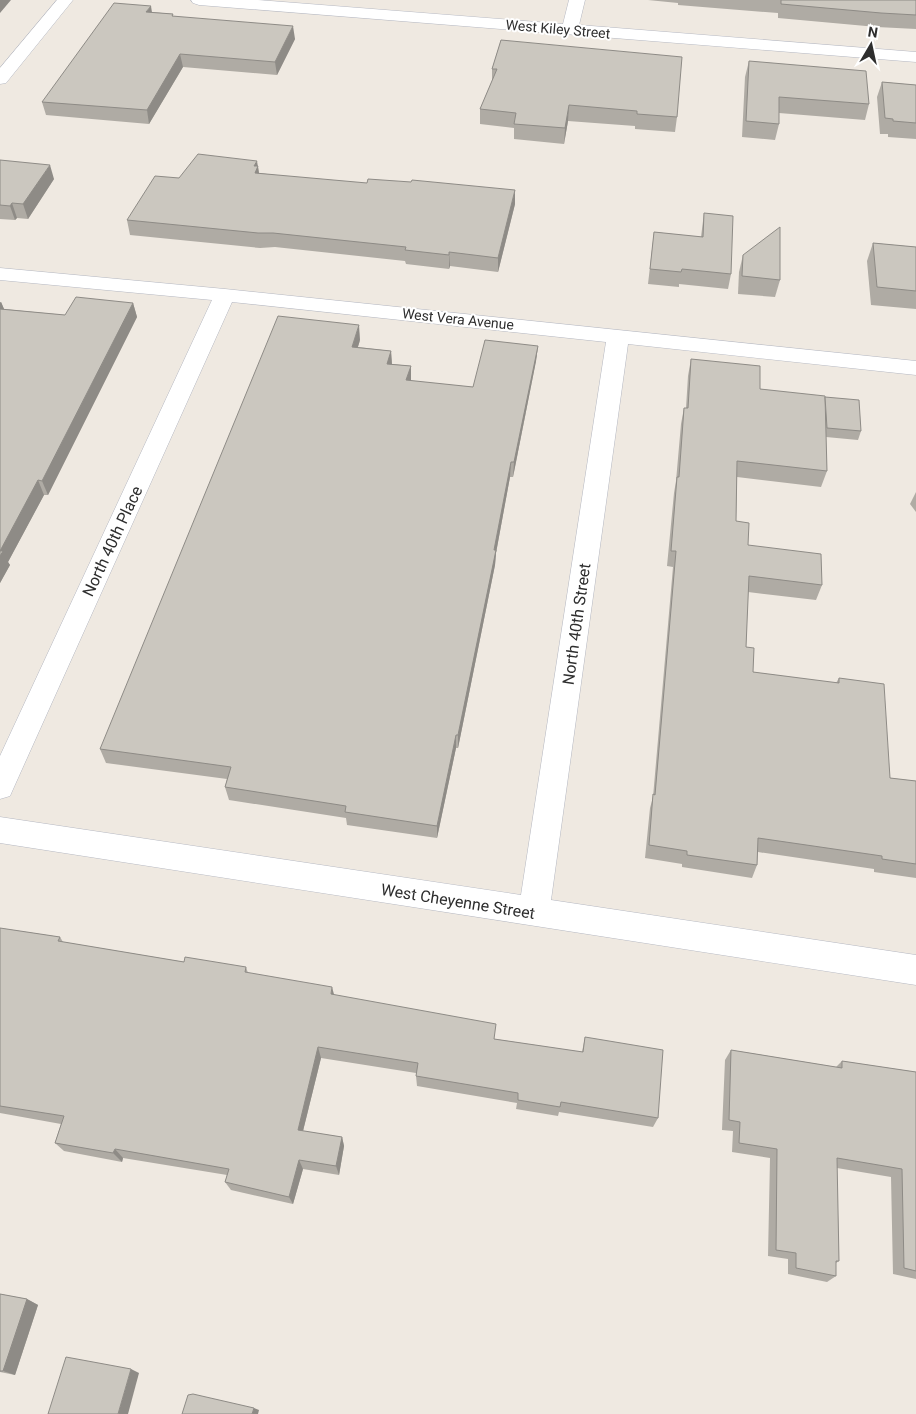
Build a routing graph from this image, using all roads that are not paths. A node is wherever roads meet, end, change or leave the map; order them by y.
1 (65, 0) edge
2 (199, 0) edge
3 (577, 0) edge
4 (570, 30) junction
5 (916, 58) edge
6 (3, 71) edge
7 (0, 274) edge
8 (225, 295) junction
9 (618, 336) junction
10 (916, 368) edge
11 (0, 787) edge
12 (0, 830) edge
13 (534, 913) junction
14 (916, 970) edge

1 - 6 street
2 - 4 street, West Kiley Street
3 - 4 street
4 - 5 street, West Kiley Street
7 - 8 street, West Vera Avenue
8 - 9 street, West Vera Avenue
8 - 11 street, North 40th Place
9 - 10 street, West Vera Avenue
9 - 13 street, North 40th Street
12 - 13 street, West Cheyenne Street
13 - 14 street, West Cheyenne Street

